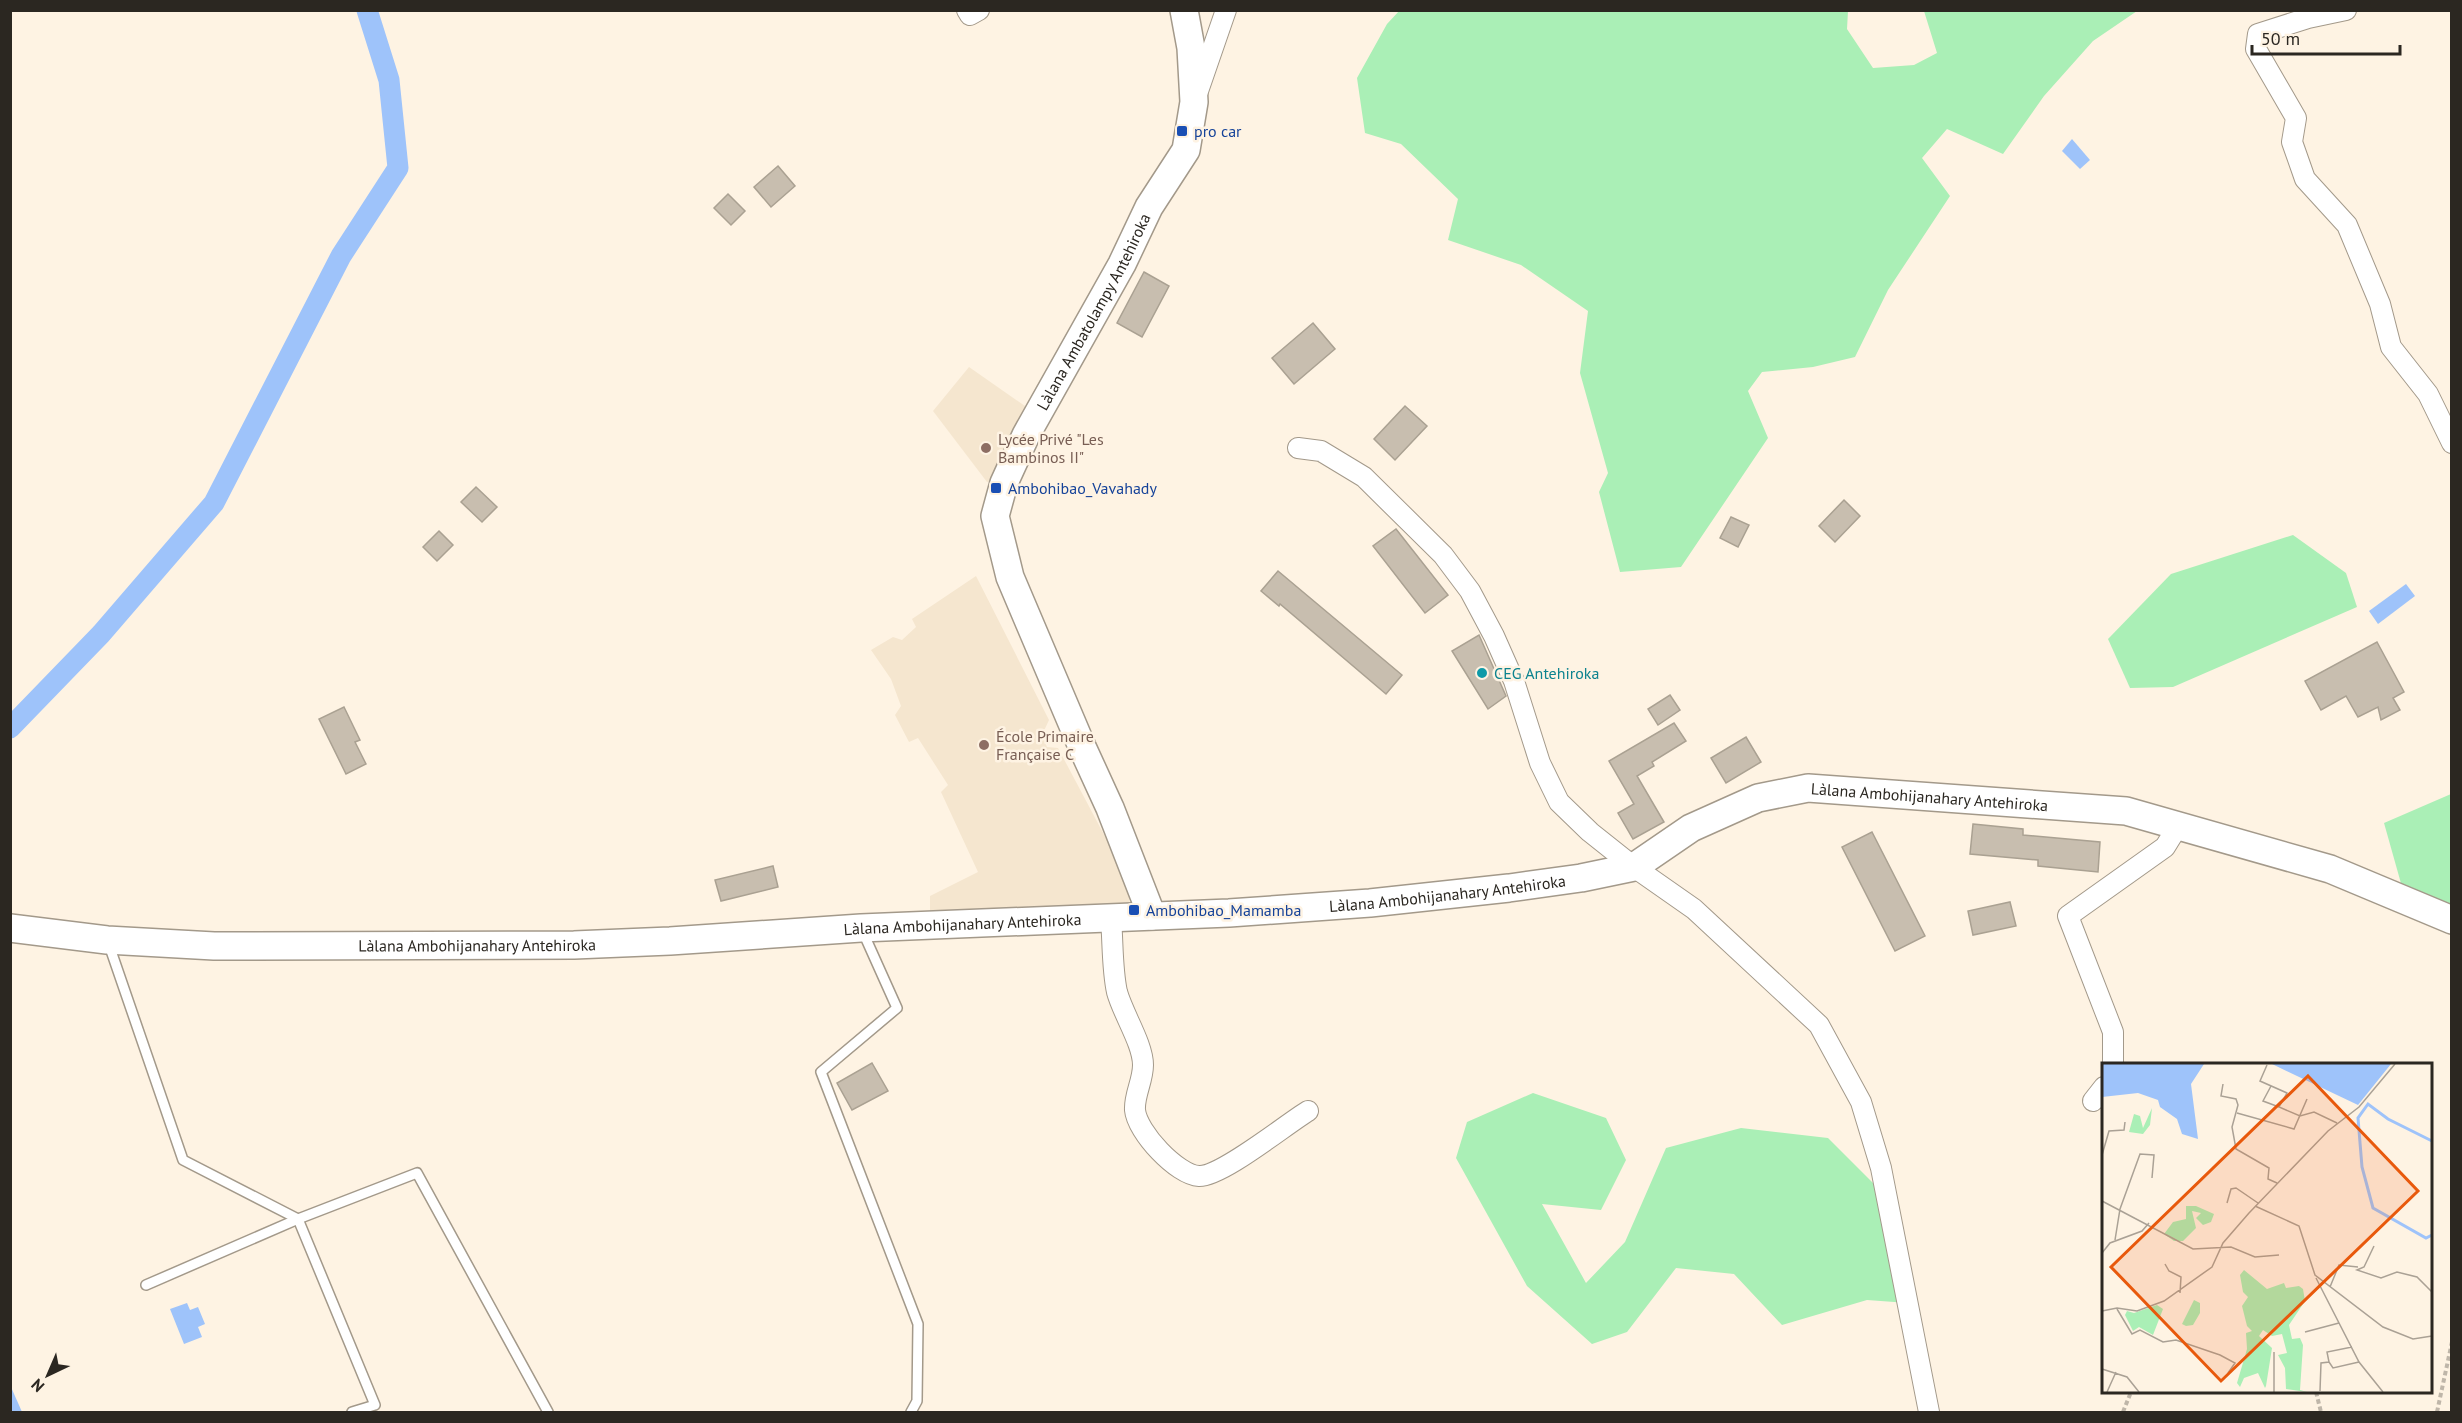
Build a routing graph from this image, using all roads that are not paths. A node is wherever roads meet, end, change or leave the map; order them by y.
1 (967, 10) edge
2 (979, 10) edge
3 (1184, 10) edge
4 (1226, 10) edge
5 (2346, 10) edge
6 (1194, 102) junction
7 (2451, 443) edge
8 (1298, 448) dead end
9 (2178, 826) junction
10 (1634, 867) junction
11 (1152, 916) junction
12 (1111, 919) junction
13 (2451, 920) edge
14 (10, 928) edge
15 (861, 928) junction
16 (107, 940) junction
17 (2113, 1063) edge
18 (1308, 1111) dead end
19 (298, 1219) junction
20 (146, 1285) dead end
21 (376, 1409) edge
22 (352, 1413) edge
23 (548, 1413) edge
24 (911, 1413) edge
25 (1929, 1413) edge

1 - 2 street
3 - 6 street, Làlana Ambatolampy Antehiroka
4 - 6 street
5 - 7 street
6 - 11 street, Làlana Ambatolampy Antehiroka
8 - 10 street
9 - 10 street, Làlana Ambohijanahary Antehiroka
9 - 13 street, Làlana Ambohijanahary Antehiroka
9 - 17 street
10 - 11 street, Làlana Ambohijanahary Antehiroka
10 - 25 street
11 - 12 street, Làlana Ambohijanahary Antehiroka
12 - 15 street, Làlana Ambohijanahary Antehiroka
12 - 18 street
14 - 16 street, Làlana Ambohijanahary Antehiroka
15 - 16 street, Làlana Ambohijanahary Antehiroka
15 - 24 lane
16 - 19 lane
19 - 20 lane
19 - 21 lane
19 - 23 lane
21 - 22 lane

